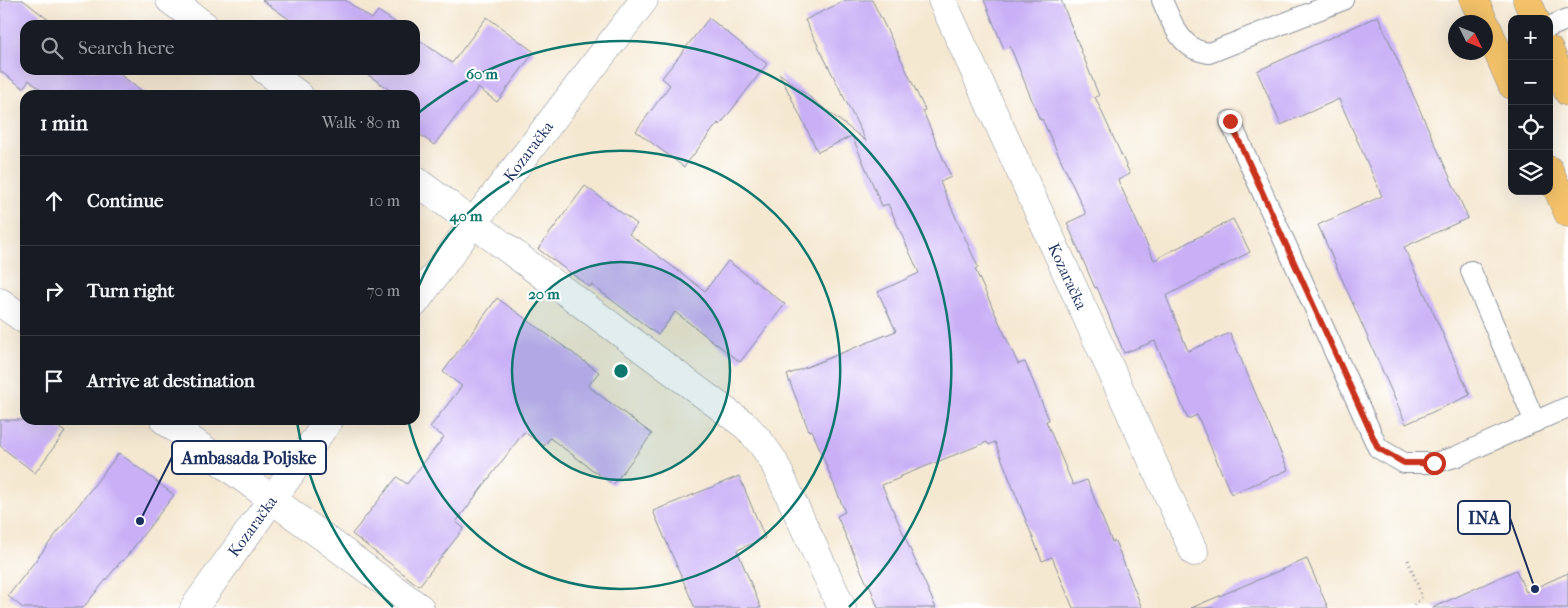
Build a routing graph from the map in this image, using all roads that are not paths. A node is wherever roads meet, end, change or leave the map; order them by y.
1 (170, 0) edge
2 (644, 0) edge
3 (942, 0) edge
4 (1162, 0) edge
5 (1343, 0) edge
6 (1474, 0) edge
7 (1527, 0) edge
8 (1481, 15) edge
9 (1533, 15) edge
10 (1568, 19) edge
11 (197, 20) edge
12 (1553, 25) edge
13 (1493, 42) edge
14 (1553, 59) edge
15 (272, 75) edge
16 (1508, 76) edge
17 (292, 90) edge
18 (1568, 92) edge
19 (1230, 121) dead end
20 (1553, 179) edge
21 (420, 184) edge
22 (1568, 213) edge
23 (473, 223) junction
24 (1471, 270) dead end
25 (420, 296) edge
26 (0, 302) edge
27 (20, 316) edge
28 (1568, 407) edge
29 (1535, 422) junction
30 (171, 425) edge
31 (325, 425) edge
32 (272, 498) junction
33 (1194, 552) dead end
34 (194, 608) edge
35 (420, 608) edge
36 (842, 608) edge

1 - 11 street
2 - 23 street, Kozaračka
3 - 33 street, Kozaračka
4 - 5 lane
6 - 8 main road
7 - 9 main road
10 - 12 lane
13 - 16 main road
14 - 18 main road
15 - 17 street
19 - 29 lane
20 - 22 main road
21 - 23 street
23 - 25 street, Kozaračka
23 - 36 street
24 - 29 lane
26 - 27 street
28 - 29 lane
30 - 32 street
31 - 32 street, Kozaračka
32 - 34 street, Kozaračka
32 - 35 street

